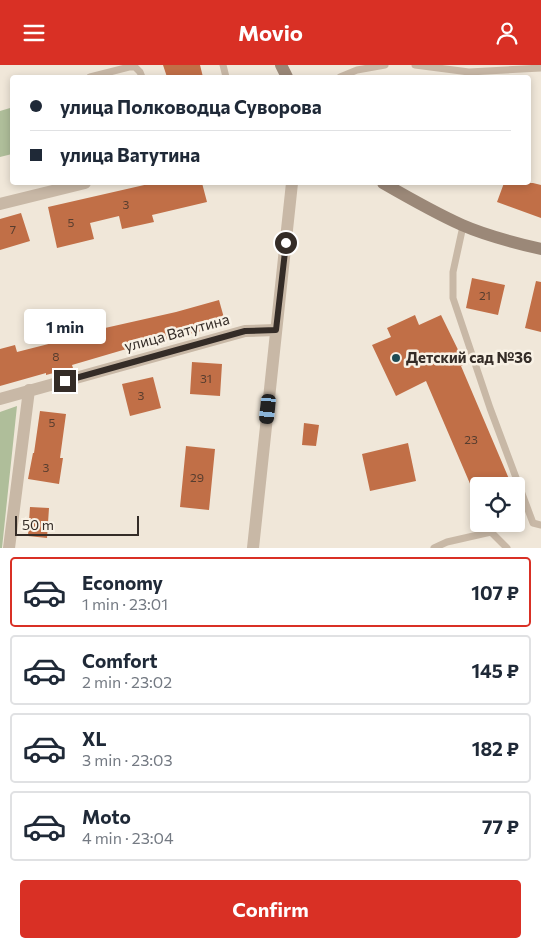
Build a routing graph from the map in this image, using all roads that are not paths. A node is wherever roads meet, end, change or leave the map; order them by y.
1 (385, 65) edge
2 (415, 65) edge
3 (541, 69) edge
4 (98, 75) edge
5 (141, 75) edge
6 (345, 75) edge
7 (77, 185) edge
8 (292, 185) edge
9 (386, 185) edge
10 (0, 204) edge
11 (463, 225) junction
12 (541, 249) edge
13 (276, 330) junction
14 (29, 390) junction
15 (0, 399) edge
16 (541, 525) edge
17 (9, 548) edge
18 (253, 548) edge
19 (434, 548) edge
20 (507, 548) edge

1 - 6 lane
2 - 3 lane
4 - 5 lane
7 - 10 street
8 - 13 street
9 - 11 main road
11 - 12 main road
11 - 16 lane
13 - 14 street, улица Ватутина
13 - 18 street
14 - 15 street, улица Ватутина
14 - 17 street
19 - 20 lane

